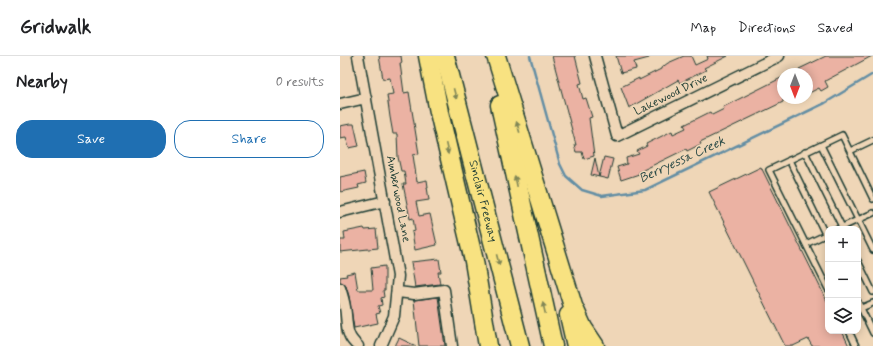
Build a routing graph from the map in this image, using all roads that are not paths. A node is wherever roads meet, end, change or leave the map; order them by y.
1 (358, 56) edge
2 (428, 56) edge
3 (445, 56) edge
4 (489, 56) edge
5 (496, 56) edge
6 (595, 56) edge
7 (779, 56) edge
8 (366, 98) junction
9 (340, 104) edge
10 (873, 140) edge
11 (821, 145) junction
12 (850, 151) junction
13 (805, 152) junction
14 (789, 160) junction
15 (873, 199) edge
16 (386, 201) junction
17 (340, 212) edge
18 (873, 213) edge
19 (858, 220) junction
20 (840, 226) edge
21 (845, 226) edge
22 (550, 231) junction
23 (825, 232) edge
24 (825, 237) edge
25 (806, 244) junction
26 (873, 250) edge
27 (474, 262) junction
28 (858, 262) edge
29 (825, 283) edge
30 (340, 288) edge
31 (398, 292) junction
32 (873, 292) edge
33 (873, 303) edge
34 (861, 309) edge
35 (861, 311) edge
36 (873, 333) edge
37 (850, 334) edge
38 (358, 346) edge
39 (380, 346) edge
40 (452, 346) edge
41 (488, 346) edge
42 (498, 346) edge
43 (520, 346) edge
44 (553, 346) edge
45 (576, 346) edge
46 (595, 346) edge
47 (856, 346) edge

1 - 8 street, Amberwood Lane
2 -> 27 highway
3 -> 43 highway, Sinclair Freeway
44 -> 4 highway
22 -> 5 highway
6 - 7 street, Lakewood Drive
8 - 9 street
8 - 16 street, Amberwood Lane
10 - 12 lane
11 - 12 lane
11 - 13 lane
11 - 19 lane
12 - 15 lane
13 - 14 lane
13 - 20 lane
14 - 23 lane
14 - 25 lane
16 - 17 street
16 - 31 street, Amberwood Lane
18 - 19 lane
19 - 21 lane
19 - 26 lane
22 - 45 highway
22 - 46 highway
24 - 25 lane
25 - 29 lane
27 - 41 highway
27 - 42 highway
28 - 32 lane
30 - 38 street
31 - 39 street, Amberwood Lane
31 - 40 street
33 - 34 lane
35 - 36 lane
37 - 47 lane

